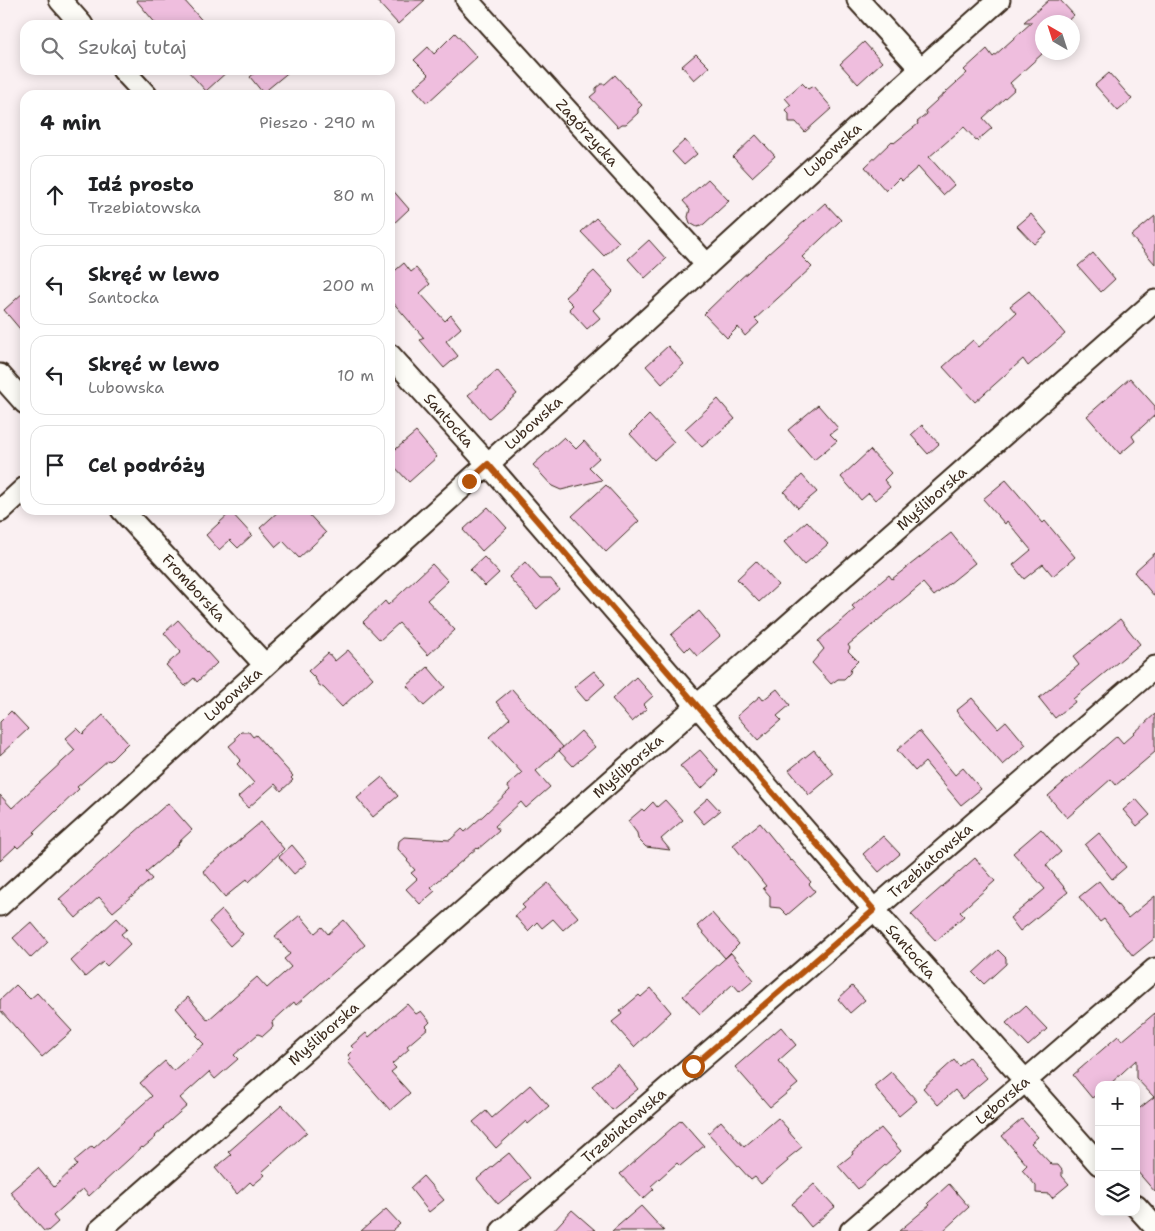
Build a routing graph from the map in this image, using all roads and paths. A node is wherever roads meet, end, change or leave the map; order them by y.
1 (60, 0) edge
2 (467, 0) edge
3 (858, 0) edge
4 (999, 0) edge
5 (78, 20) edge
6 (921, 70) junction
7 (128, 75) edge
8 (141, 90) edge
9 (707, 265) junction
10 (1155, 301) edge
11 (395, 361) edge
12 (0, 375) edge
13 (20, 397) edge
14 (488, 464) junction
15 (20, 493) edge
16 (0, 511) edge
17 (127, 515) edge
18 (265, 665) junction
19 (1155, 667) edge
20 (698, 705) junction
21 (0, 905) edge
22 (874, 910) junction
23 (1155, 969) edge
24 (1025, 1081) junction
25 (1095, 1160) edge
26 (1140, 1210) edge
27 (1155, 1227) edge
28 (99, 1231) edge
29 (502, 1231) edge
30 (850, 1231) edge

1 - 5 street
2 - 9 street, Zagórzycka
3 - 6 street
4 - 6 street, Lubowska
6 - 9 street, Lubowska
7 - 8 street
9 - 14 street, Lubowska
10 - 20 street, Myśliborska
11 - 14 street, Santocka
12 - 13 street
14 - 18 street, Lubowska
14 - 20 street, Santocka
15 - 16 street
17 - 18 street, Fromborska
18 - 21 street, Lubowska
19 - 22 street, Trzebiatowska
20 - 22 street, Santocka
20 - 28 street, Myśliborska
22 - 24 street, Santocka
22 - 29 street, Trzebiatowska
23 - 24 street, Lęborska
24 - 25 street, Santocka
24 - 30 street, Lęborska
26 - 27 street

